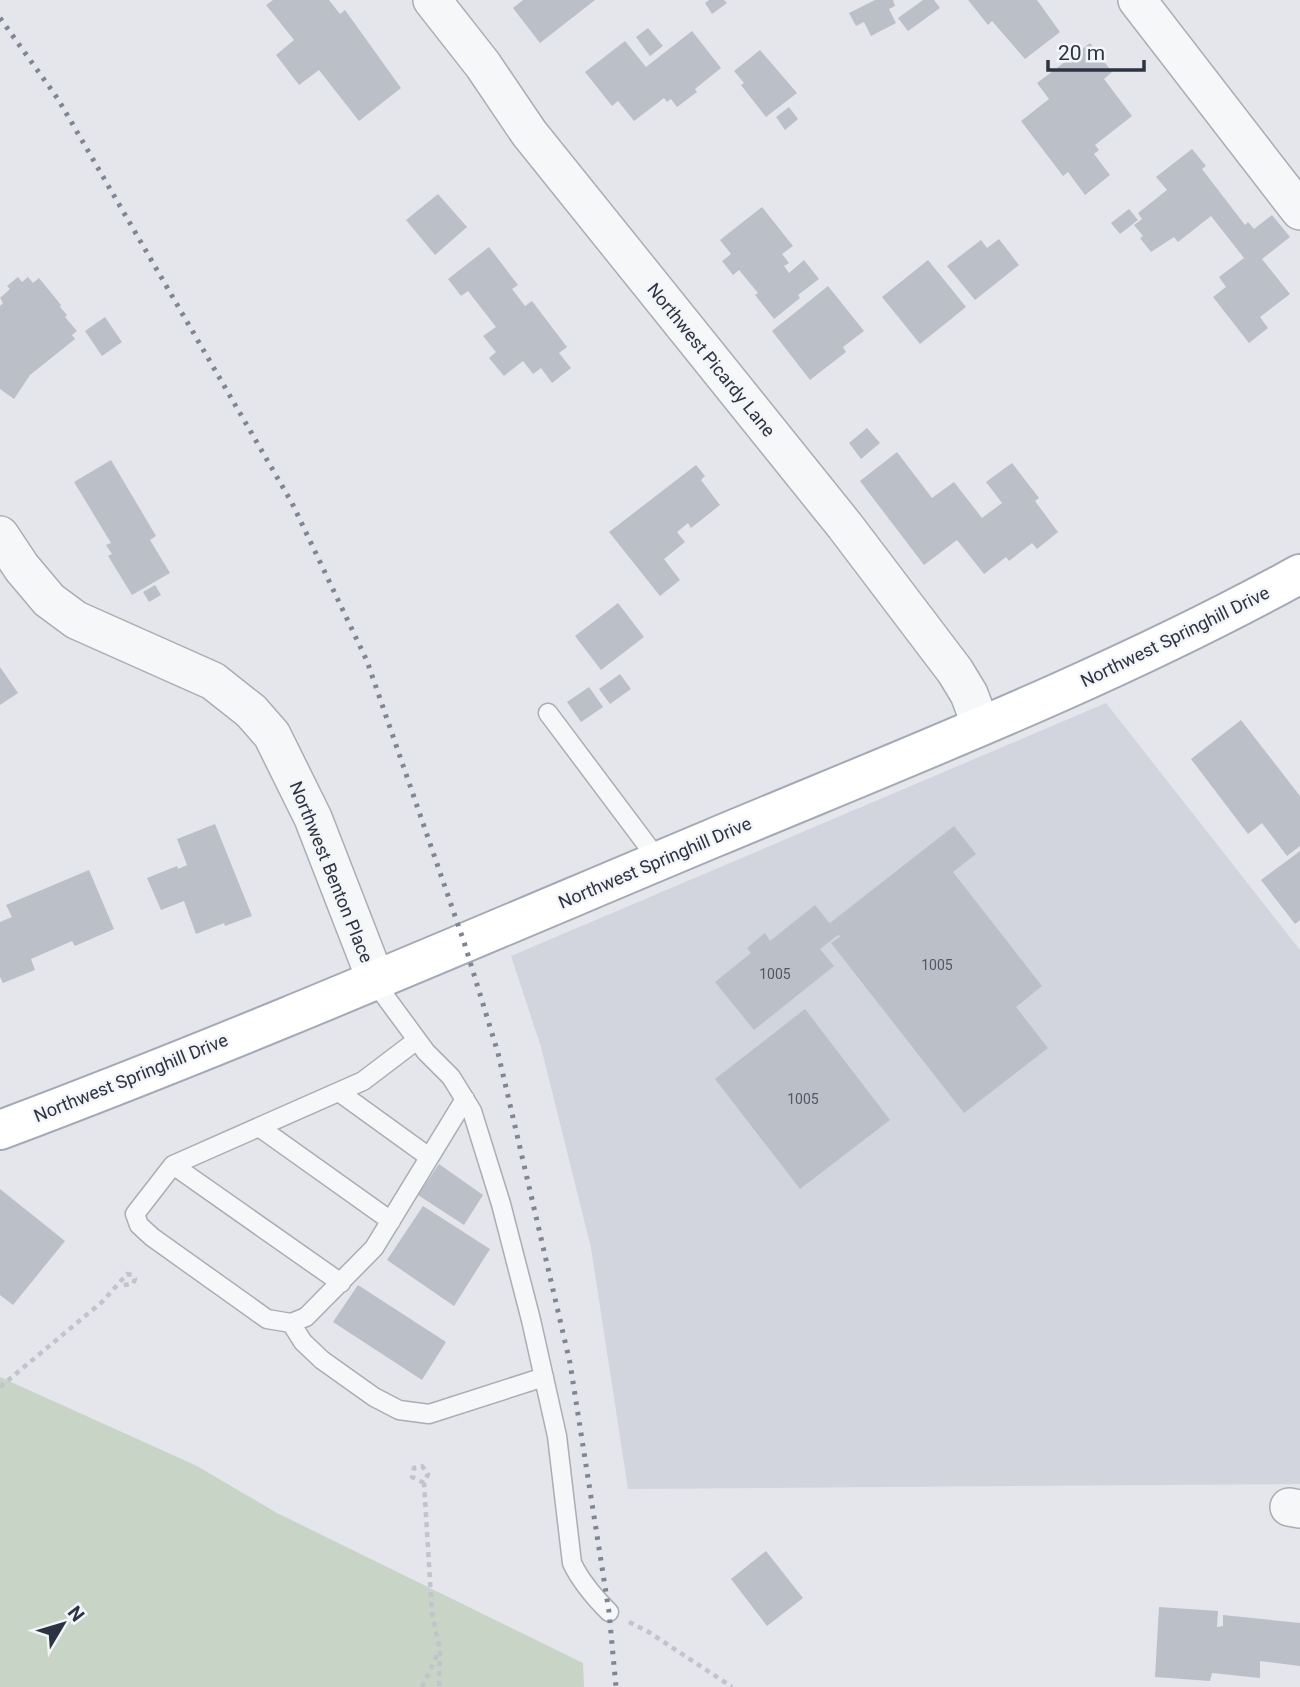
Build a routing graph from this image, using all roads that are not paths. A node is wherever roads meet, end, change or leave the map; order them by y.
1 (432, 0) edge
2 (1137, 0) edge
3 (1300, 211) edge
4 (0, 535) edge
5 (1300, 574) edge
6 (548, 713) dead end
7 (981, 726) junction
8 (659, 861) junction
9 (373, 980) junction
10 (417, 1040) junction
11 (339, 1092) junction
12 (464, 1099) junction
13 (258, 1127) junction
14 (0, 1130) edge
15 (429, 1157) junction
16 (173, 1165) junction
17 (391, 1221) junction
18 (341, 1283) junction
19 (291, 1323) junction
20 (544, 1377) junction
21 (609, 1612) road end

1 - 7 street, Northwest Picardy Lane
2 - 3 street
4 - 9 street, Northwest Benton Place
5 - 7 main road, Northwest Springhill Drive
6 - 8 lane
7 - 8 main road, Northwest Springhill Drive
8 - 9 main road, Northwest Springhill Drive
9 - 10 lane
9 - 14 main road, Northwest Springhill Drive
10 - 11 lane
10 - 12 lane
11 - 13 lane
11 - 15 lane
12 - 15 lane
12 - 20 lane
13 - 16 lane
13 - 17 lane
15 - 17 lane
16 - 18 lane
16 - 19 lane
17 - 18 lane
18 - 19 lane
19 - 20 lane
20 - 21 lane

